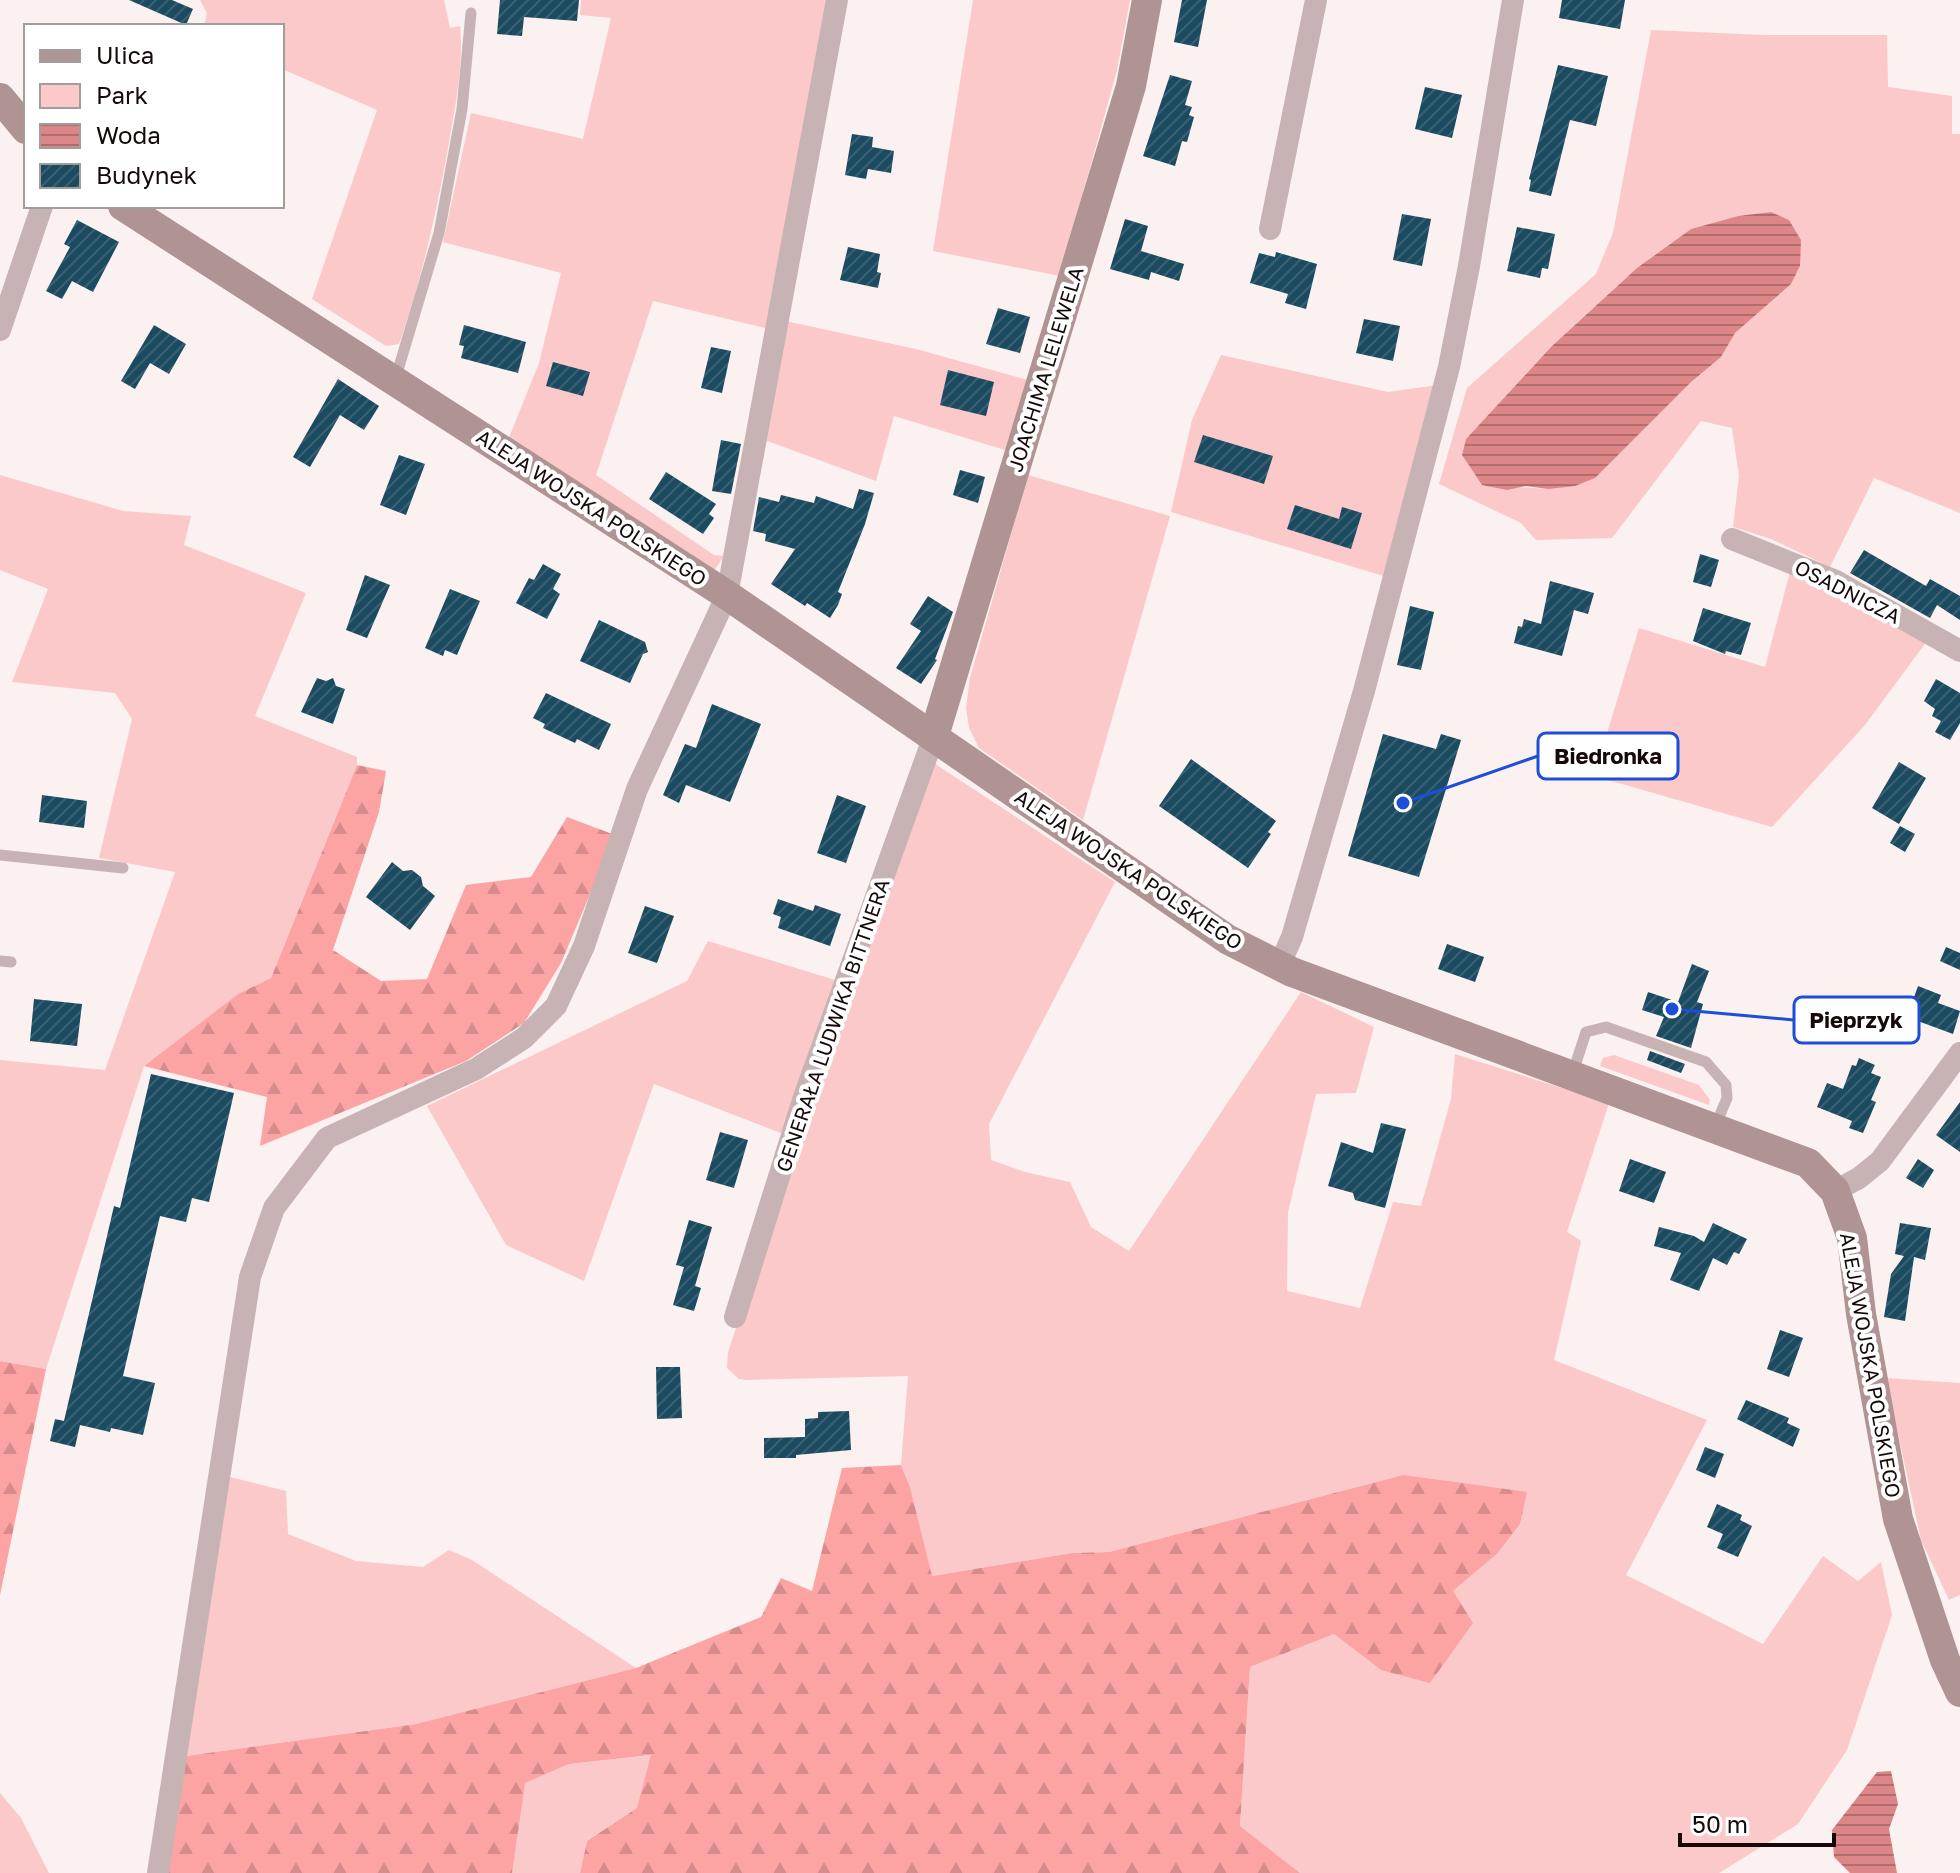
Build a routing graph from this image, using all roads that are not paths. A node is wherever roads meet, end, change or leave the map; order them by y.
1 (837, 0) edge
2 (1147, 0) edge
3 (1316, 0) edge
4 (1513, 0) edge
5 (471, 13) dead end
6 (0, 98) edge
7 (24, 127) edge
8 (41, 208) edge
9 (126, 208) edge
10 (1270, 229) dead end
11 (0, 330) edge
12 (395, 381) junction
13 (1732, 539) dead end
14 (727, 595) junction
15 (1960, 651) edge
16 (934, 736) junction
17 (0, 855) edge
18 (123, 868) dead end
19 (1279, 966) junction
20 (1960, 1053) edge
21 (1572, 1076) junction
22 (1715, 1129) junction
23 (1835, 1191) junction
24 (735, 1317) dead end
25 (1960, 1692) edge
26 (158, 1873) edge

1 - 14 street
2 - 16 street, JOACHIMA LELEWELA
3 - 10 street
4 - 19 street
5 - 12 lane
6 - 7 street
8 - 11 street
9 - 12 street, ALEJA WOJSKA POLSKIEGO
12 - 14 street, ALEJA WOJSKA POLSKIEGO
13 - 15 street, OSADNICZA
14 - 16 street, ALEJA WOJSKA POLSKIEGO
14 - 26 street
16 - 19 street, ALEJA WOJSKA POLSKIEGO
16 - 24 street, GENERAŁA LUDWIKA BITTNERA
17 - 18 lane
19 - 21 street, ALEJA WOJSKA POLSKIEGO
20 - 23 street
21 - 22 street, ALEJA WOJSKA POLSKIEGO
21 - 22 lane
22 - 23 street, ALEJA WOJSKA POLSKIEGO
23 - 25 street, ALEJA WOJSKA POLSKIEGO

